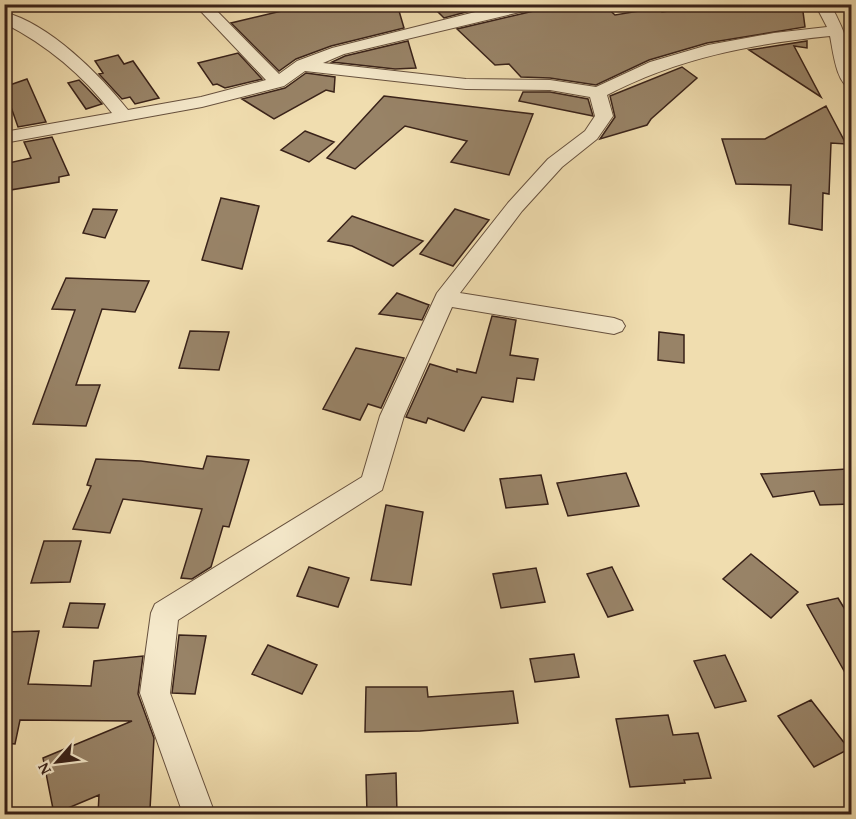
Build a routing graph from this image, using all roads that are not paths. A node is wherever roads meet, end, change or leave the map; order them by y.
1 (201, 4) edge
2 (536, 4) edge
3 (822, 4) edge
4 (4, 17) edge
5 (837, 31) junction
6 (303, 65) junction
7 (278, 82) junction
8 (852, 84) edge
9 (598, 93) junction
10 (123, 115) junction
11 (4, 138) edge
12 (445, 298) junction
13 (614, 326) dead end
14 (199, 814) edge

1 - 7 street
2 - 6 street
3 - 5 street
4 - 10 street
5 - 8 street
5 - 9 street
6 - 7 street
6 - 9 street
7 - 10 street
9 - 12 street
10 - 11 street
12 - 13 street
12 - 14 street

